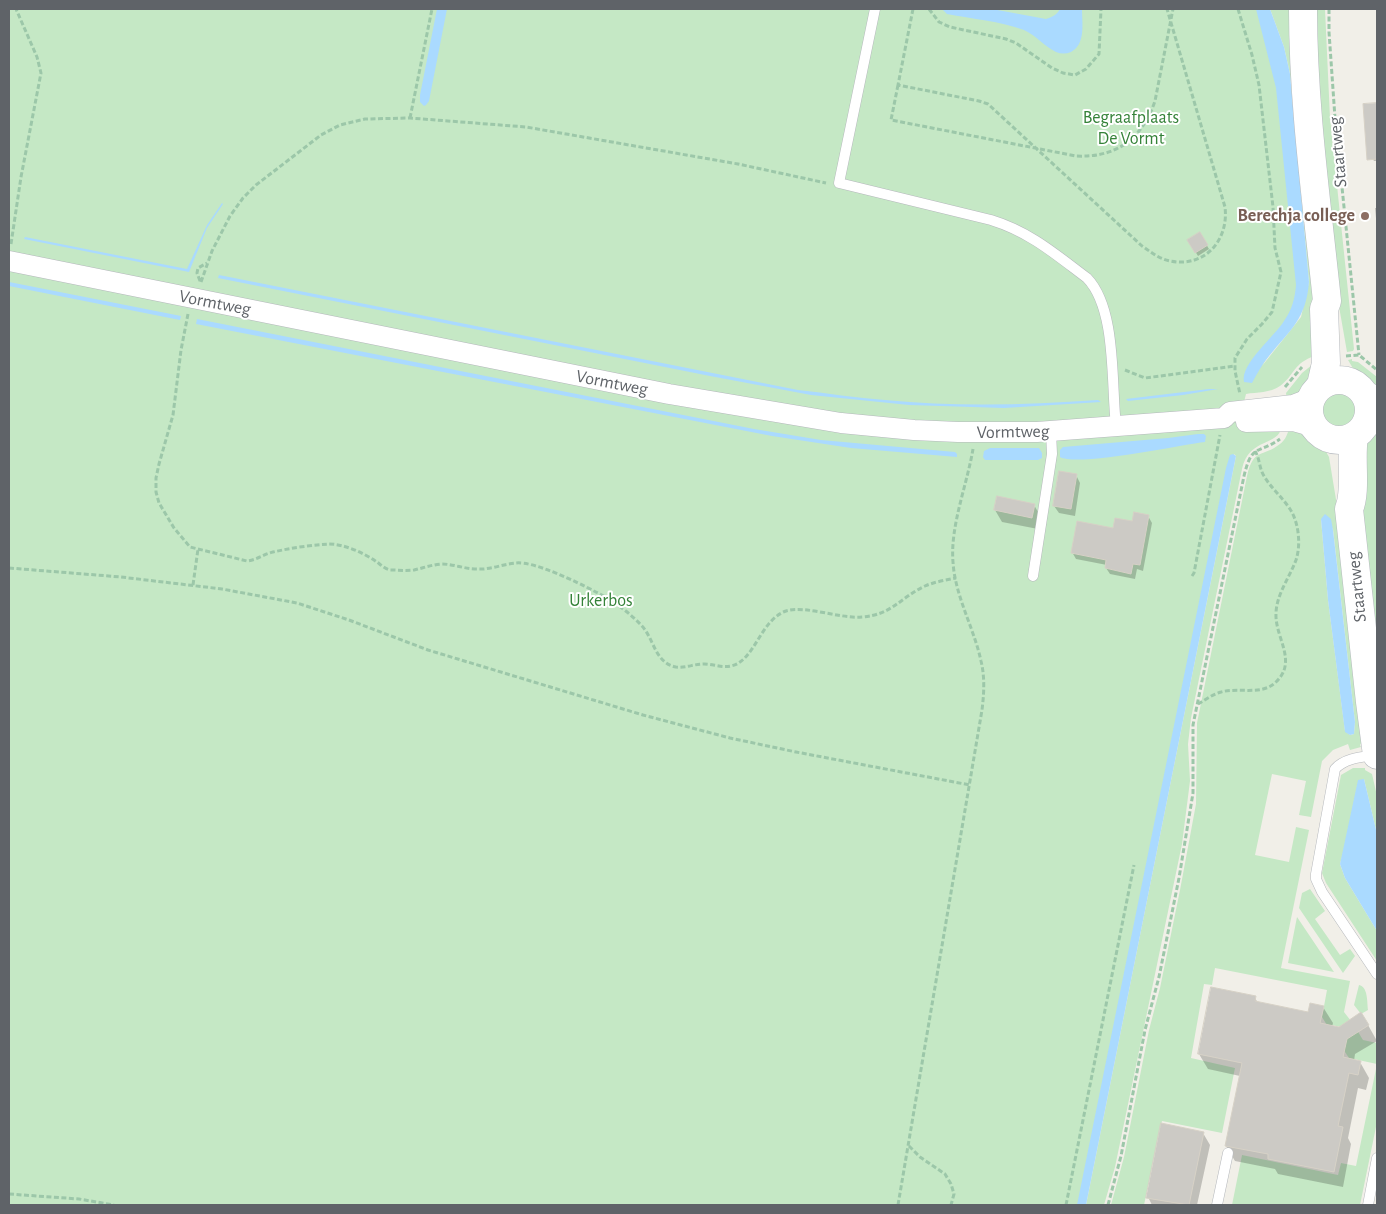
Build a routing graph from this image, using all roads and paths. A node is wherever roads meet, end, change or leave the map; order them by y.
1 (16, 9) edge
2 (432, 9) edge
3 (875, 9) edge
4 (913, 9) edge
5 (929, 9) edge
6 (1101, 9) edge
7 (1167, 9) edge
8 (1173, 9) edge
9 (1238, 9) edge
10 (1303, 9) edge
11 (1330, 9) edge
12 (1171, 21) junction
13 (898, 85) junction
14 (410, 118) junction
15 (1036, 148) junction
16 (839, 183) junction
17 (12, 240) dead end
18 (9, 261) edge
19 (201, 282) dead end
20 (1328, 301) junction
21 (186, 326) dead end
22 (1359, 355) junction
23 (1111, 363) junction
24 (1235, 366) junction
25 (1363, 379) edge
26 (1316, 391) junction
27 (1241, 398) dead end
28 (1224, 418) junction
29 (1366, 424) edge
30 (1116, 426) junction
31 (1052, 432) junction
32 (1320, 432) junction
33 (976, 433) junction
34 (1284, 433) dead end
35 (1255, 451) junction
36 (1349, 509) junction
37 (198, 549) junction
38 (9, 568) edge
39 (1033, 576) dead end
40 (1192, 576) dead end
41 (956, 578) junction
42 (193, 585) junction
43 (1197, 704) junction
44 (1377, 755) edge
45 (970, 784) junction
46 (1134, 865) dead end
47 (1377, 974) edge
48 (909, 1146) junction
49 (1228, 1153) dead end
50 (1377, 1158) edge
51 (9, 1194) edge
52 (114, 1205) edge
53 (898, 1205) edge
54 (951, 1205) edge
55 (1066, 1205) edge
56 (1108, 1205) edge
57 (1217, 1205) edge
58 (1368, 1205) edge

1 - 17 path
2 - 14 path
3 - 16 lane
4 - 13 path
5 - 6 path
7 - 12 path
8 - 12 path
9 - 24 path
10 - 20 main road, Staartweg
11 - 22 path, Staartweg
12 - 15 path
12 - 15 path
13 - 15 path
13 - 15 path
14 - 16 path
14 - 19 path
16 - 23 lane
18 - 33 street, Vormtweg
20 - 25 main road, Staartweg
20 - 26 main road, Staartweg
21 - 37 path
22 - 25 path
22 - 25 path
23 - 24 path
23 - 30 lane
24 - 27 path
25 - 26 main road
25 - 29 main road
26 - 28 street, Vormtweg
26 - 32 main road
28 - 30 street, Vormtweg
28 - 32 street, Vormtweg
28 - 40 path
29 - 32 main road
29 - 36 main road, Staartweg
30 - 31 street, Vormtweg
31 - 33 street, Vormtweg
31 - 39 lane
32 - 36 main road, Staartweg
33 - 41 path
34 - 35 path
35 - 43 path
35 - 43 path
36 - 44 main road, Staartweg
37 - 41 path
37 - 42 path
38 - 42 path
41 - 45 path
42 - 45 path
43 - 56 path
44 - 47 lane
45 - 48 path
46 - 55 path
48 - 53 path
48 - 54 path
49 - 57 lane
50 - 58 lane
51 - 52 path

